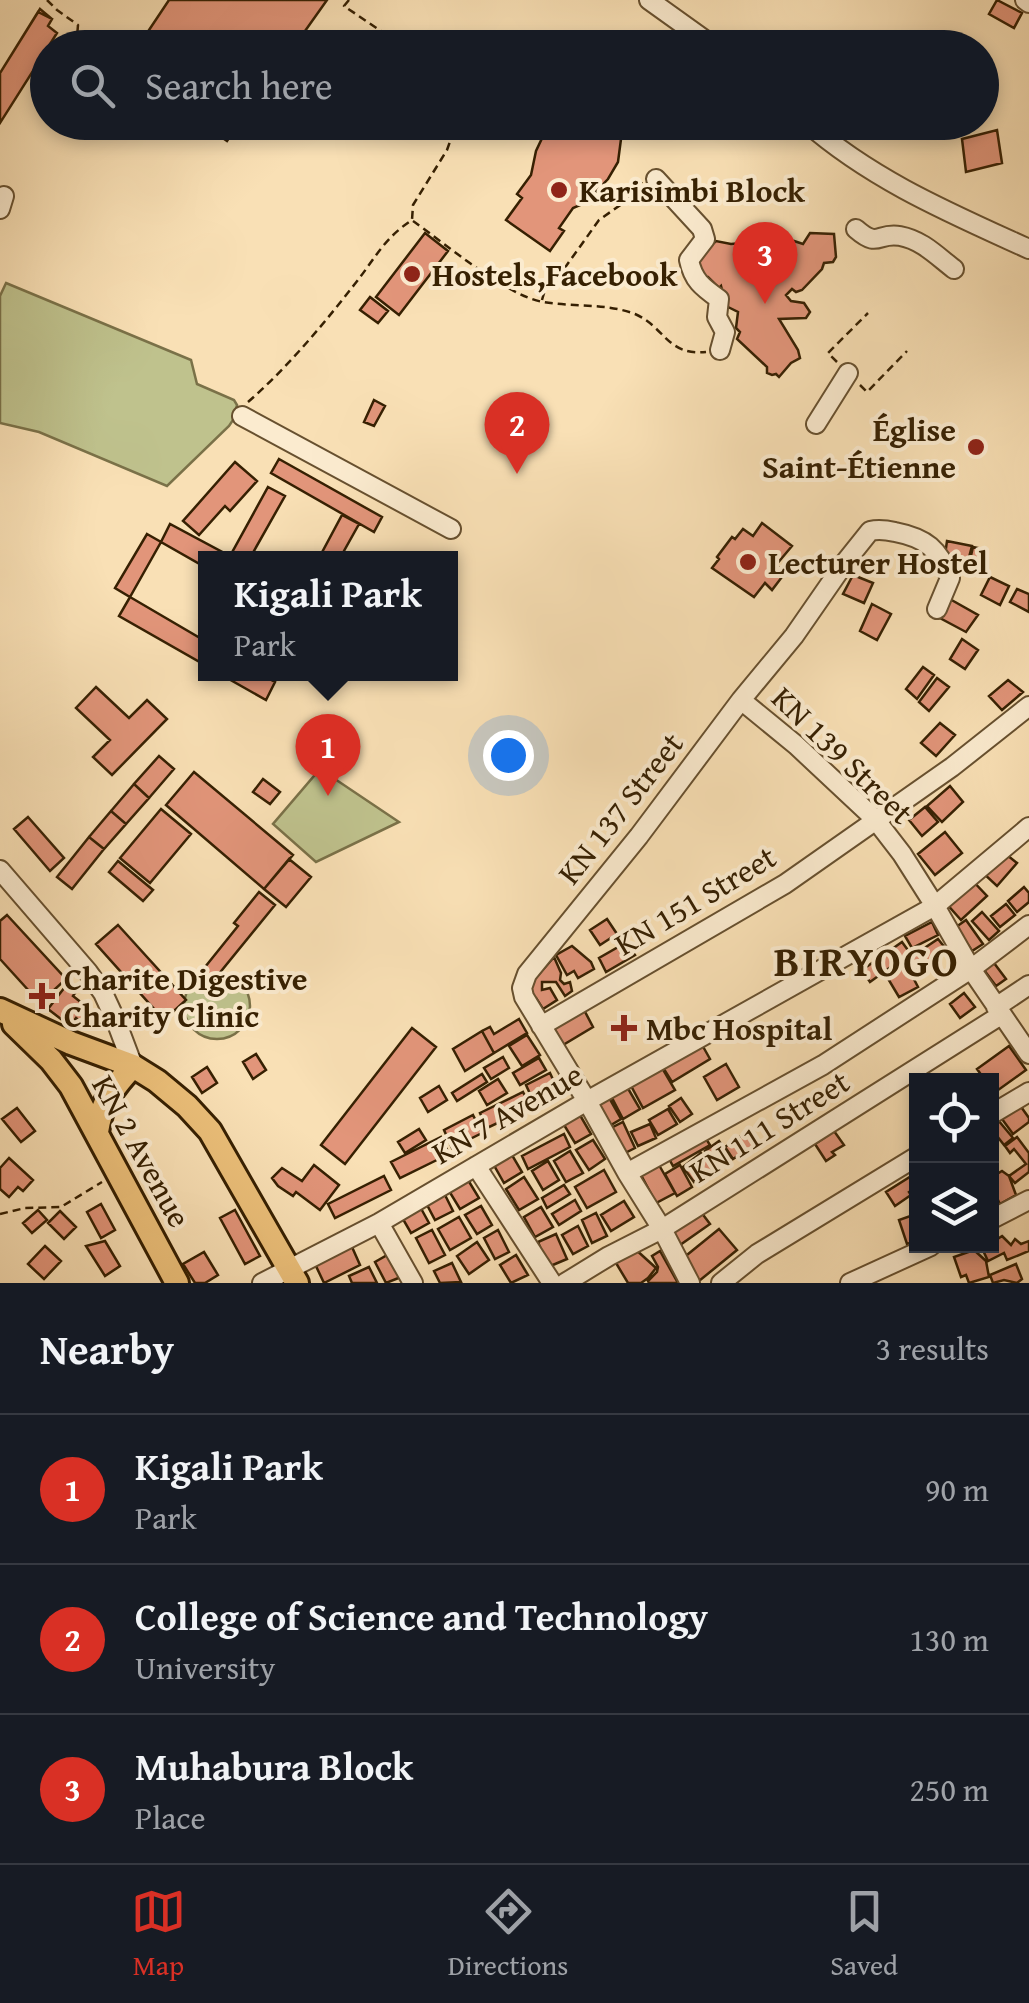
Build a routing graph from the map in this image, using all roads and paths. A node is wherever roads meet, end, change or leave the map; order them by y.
1 (47, 0) edge
2 (349, 0) edge
3 (649, 0) edge
4 (78, 30) edge
5 (379, 30) edge
6 (691, 30) edge
7 (451, 140) edge
8 (827, 140) edge
9 (656, 179) joint
10 (412, 220) junction
11 (856, 229) dead end
12 (1029, 249) edge
13 (954, 270) dead end
14 (542, 302) junction
15 (868, 313) dead end
16 (720, 350) joint
17 (907, 351) dead end
18 (848, 372) junction
19 (242, 411) joint
20 (816, 424) dead end
21 (451, 529) dead end
22 (936, 609) dead end
23 (741, 700) junction
24 (1029, 706) edge
25 (876, 819) junction
26 (1029, 827) edge
27 (0, 870) edge
28 (935, 906) junction
29 (1029, 926) edge
30 (971, 970) junction
31 (1029, 985) edge
32 (0, 1011) edge
33 (998, 1011) junction
34 (541, 1026) junction
35 (1029, 1054) edge
36 (133, 1066) junction
37 (1029, 1092) edge
38 (588, 1100) junction
39 (999, 1110) edge
40 (97, 1132) junction
41 (909, 1162) edge
42 (476, 1166) junction
43 (627, 1173) junction
44 (116, 1174) junction
45 (1029, 1200) edge
46 (0, 1214) edge
47 (999, 1215) edge
48 (379, 1222) junction
49 (662, 1229) junction
50 (916, 1253) edge
51 (293, 1276) edge
52 (177, 1283) edge
53 (262, 1283) edge
54 (413, 1283) edge
55 (552, 1283) edge
56 (566, 1283) edge
57 (690, 1283) edge
58 (721, 1283) edge
59 (850, 1283) edge

1 - 4 path
2 - 5 path
3 - 6 street
7 - 10 path
8 - 12 street
9 - 14 path
9 - 16 street
10 - 14 path
10 - 19 path
11 - 13 street
14 - 16 path
15 - 18 path
17 - 18 path
18 - 20 street
19 - 21 street
22 - 23 street, KN 137 Street
23 - 25 street, KN 139 Street
23 - 34 street, KN 137 Street
24 - 25 street, KN 151 Street
25 - 28 street, KN 139 Street
25 - 34 street, KN 151 Street
26 - 28 street, KN 7 Avenue
27 - 36 street
28 - 30 street, KN 139 Street
28 - 38 street, KN 7 Avenue
29 - 30 street
30 - 33 street, KN 139 Street
30 - 43 street
31 - 33 street, KN 111 Street
32 - 36 main road
32 - 40 main road, KN 2 Avenue
33 - 35 street, KN 139 Street
33 - 49 street, KN 111 Street
34 - 38 street, KN 137 Street
36 - 40 main road
36 - 51 main road
37 - 39 street
38 - 42 street, KN 7 Avenue
38 - 43 street, KN 137 Street
40 - 44 main road, KN 2 Avenue
41 - 58 street
42 - 48 street, KN 7 Avenue
42 - 55 street
43 - 49 street, KN 137 Street
44 - 46 path
44 - 52 main road, KN 2 Avenue
45 - 47 street
48 - 51 street, KN 7 Avenue
48 - 54 street
49 - 56 street, KN 111 Street
49 - 57 street, KN 137 Street
50 - 59 street
51 - 53 street, KN 7 Avenue

